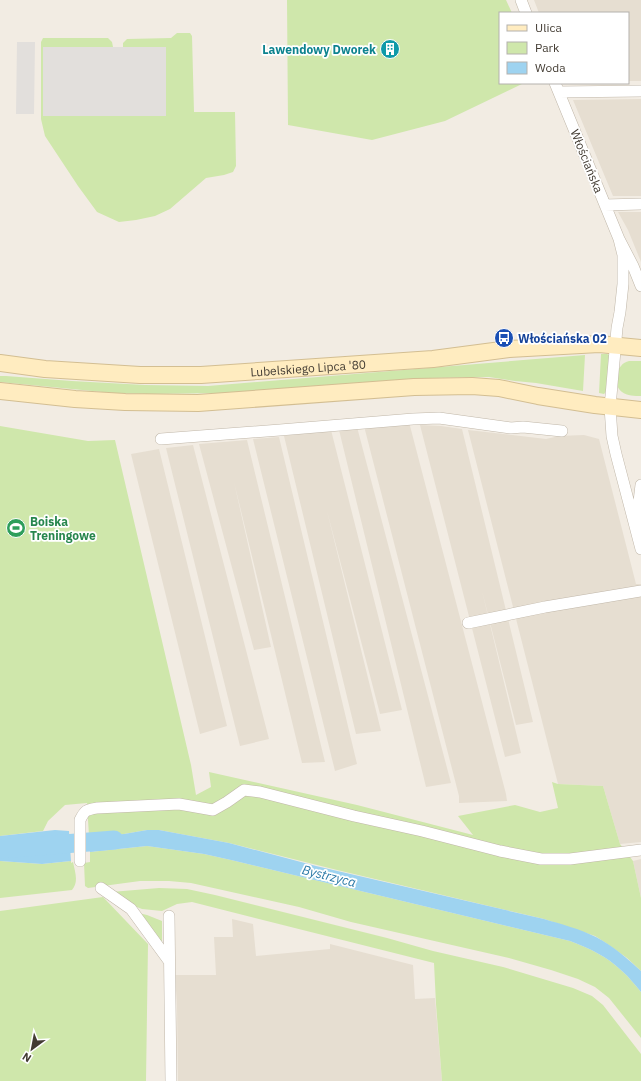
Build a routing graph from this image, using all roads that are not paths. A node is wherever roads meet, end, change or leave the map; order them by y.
1 (521, 0) edge
2 (526, 12) edge
3 (557, 88) edge
4 (641, 91) edge
5 (641, 204) edge
6 (605, 205) junction
7 (619, 239) junction
8 (641, 286) edge
9 (615, 345) junction
10 (641, 348) edge
11 (0, 363) edge
12 (0, 391) edge
13 (610, 407) junction
14 (641, 410) edge
15 (562, 431) dead end
16 (161, 438) dead end
17 (641, 485) edge
18 (638, 536) junction
19 (641, 549) edge
20 (641, 591) edge
21 (468, 623) dead end
22 (641, 850) edge
23 (80, 861) dead end
24 (101, 888) dead end
25 (169, 916) dead end
26 (169, 961) junction
27 (171, 1081) edge

1 - 2 street
3 - 4 street
3 - 6 street, Włościańska
5 - 6 street
6 - 7 street, Włościańska
7 - 8 street, Włościańska
7 - 9 street, Włościańska
9 - 10 main road, Lubelskiego Lipca '80
9 - 11 main road, Lubelskiego Lipca '80
9 - 13 street, Włościańska
12 - 13 main road
13 - 14 main road
13 - 18 street
15 - 16 street
17 - 18 street
18 - 19 street
20 - 21 street
22 - 23 street
24 - 26 street
25 - 26 street
26 - 27 street

